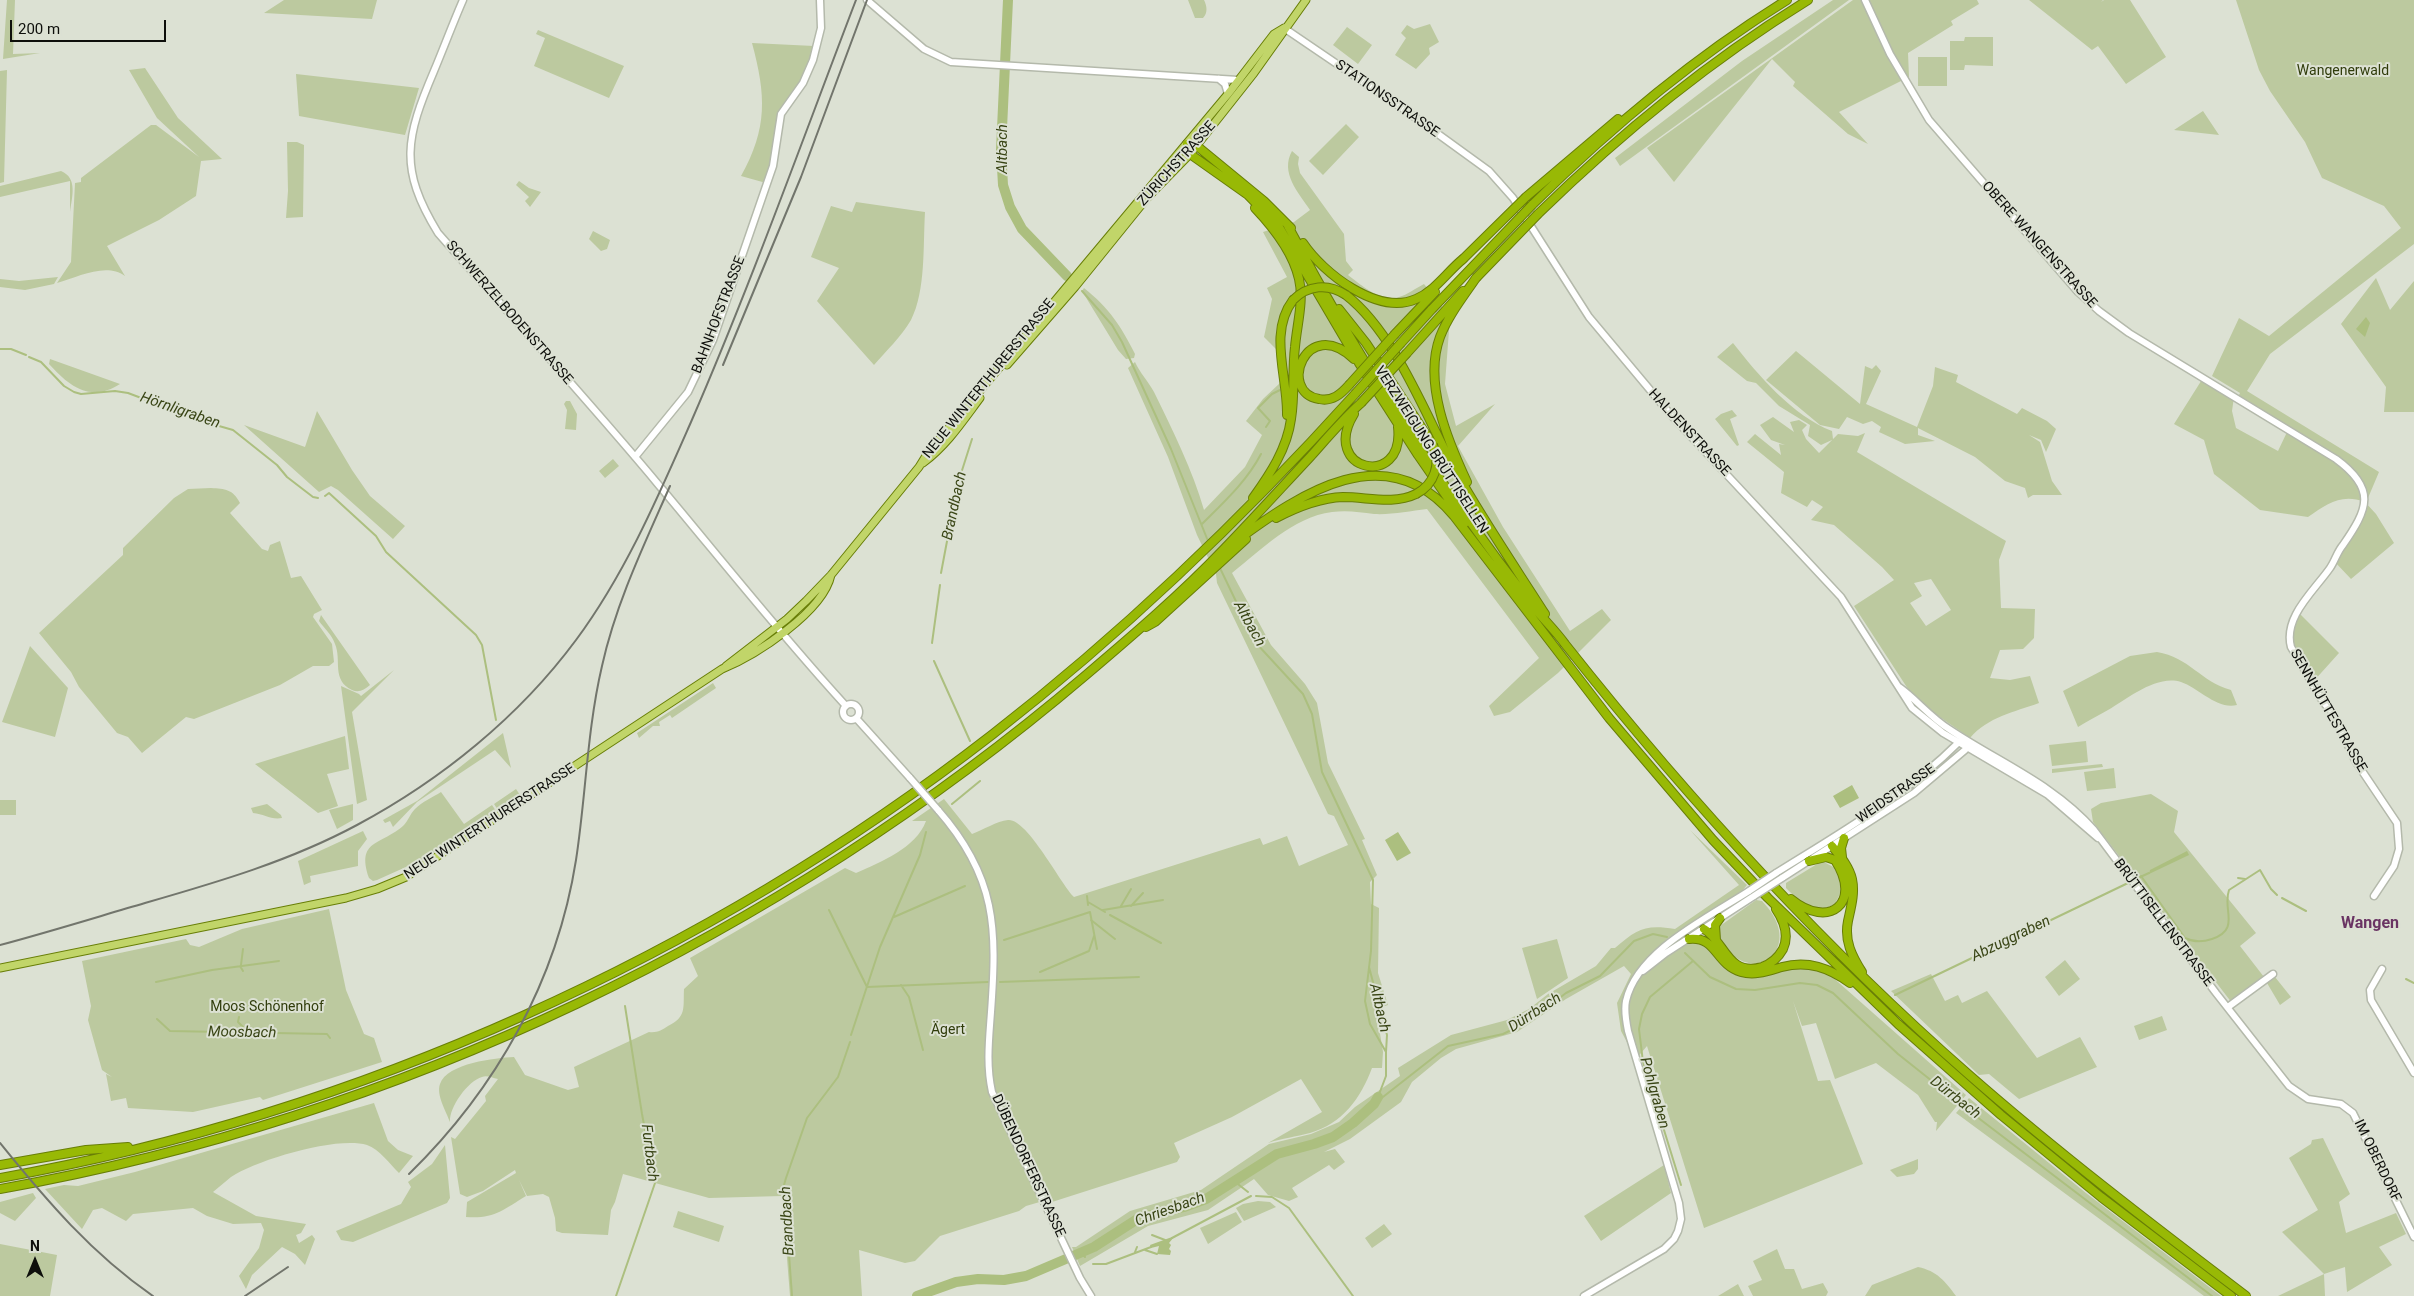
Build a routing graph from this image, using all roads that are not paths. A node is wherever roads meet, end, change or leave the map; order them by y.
1 (463, 0) edge
2 (820, 0) edge
3 (868, 0) edge
4 (1306, 0) edge
5 (1787, 0) edge
6 (1808, 0) edge
7 (1865, 0) edge
8 (1284, 28) junction
9 (1709, 53) junction
10 (1219, 79) junction
11 (1241, 82) junction
12 (1228, 94) junction
13 (1187, 144) junction
14 (1196, 146) junction
15 (1190, 154) junction
16 (1489, 171) joint
17 (1236, 188) junction
18 (1288, 226) junction
19 (1476, 278) junction
20 (1327, 294) junction
21 (1064, 295) junction
22 (1424, 299) junction
23 (1359, 363) junction
24 (1360, 403) junction
25 (1397, 424) junction
26 (1284, 442) junction
27 (634, 457) junction
28 (2365, 502) joint
29 (1248, 506) junction
30 (1487, 522) junction
31 (1223, 551) junction
32 (1481, 551) junction
33 (779, 630) junction
34 (1555, 631) junction
35 (1135, 632) junction
36 (1898, 687) junction
37 (846, 706) junction
38 (856, 718) junction
39 (1959, 742) junction
40 (1967, 744) junction
41 (1844, 838) junction
42 (1830, 844) junction
43 (1809, 861) junction
44 (1839, 861) junction
45 (1764, 876) junction
46 (1779, 876) junction
47 (2374, 896) dead end
48 (1768, 898) junction
49 (1719, 915) junction
50 (1704, 929) junction
51 (1690, 930) junction
52 (1689, 939) junction
53 (1713, 943) junction
54 (0, 968) edge
55 (2382, 969) dead end
56 (2273, 974) dead end
57 (1636, 978) junction
58 (1869, 983) junction
59 (1875, 1002) junction
60 (2228, 1007) junction
61 (2414, 1073) edge
62 (2298, 1094) joint
63 (145, 1145) junction
64 (0, 1164) edge
65 (0, 1178) edge
66 (0, 1189) edge
67 (2414, 1237) edge
68 (1091, 1296) edge
69 (1584, 1296) edge
70 (2231, 1296) edge
71 (2246, 1296) edge

1 - 27 street, SCHWERZELBODENSTRASSE
2 - 27 street, BAHNHOFSTRASSE
3 - 10 street
4 - 8 main road, ZÜRICHSTRASSE
5 - 9 highway
6 - 19 highway, bridge
7 - 28 street, OBERE WANGENSTRASSE
8 - 11 main road, ZÜRICHSTRASSE
8 - 16 street, STATIONSSTRASSE
9 - 22 highway, bridge
9 - 29 highway, bridge
10 - 11 street
10 - 12 street
11 - 12 main road, ZÜRICHSTRASSE
11 - 14 main road, ZÜRICHSTRASSE
12 - 13 main road, ZÜRICHSTRASSE
13 - 14 highway
13 - 15 highway
13 - 21 main road, ZÜRICHSTRASSE
14 - 15 main road, ZÜRICHSTRASSE
14 - 18 highway
15 - 17 highway
15 - 21 main road, ZÜRICHSTRASSE
16 - 36 street, HALDENSTRASSE
17 - 23 highway, VERZWEIGUNG BRÜTTISELLEN
17 - 26 highway
18 - 20 highway
18 - 22 highway
19 - 24 highway, bridge
19 - 30 highway
20 - 34 highway
20 - 35 highway, bridge
21 - 33 main road, NEUE WINTERTHURERSTRASSE
22 - 23 highway, bridge
23 - 25 highway, VERZWEIGUNG BRÜTTISELLEN
24 - 25 highway
24 - 31 highway
25 - 32 highway, VERZWEIGUNG BRÜTTISELLEN
26 - 29 highway
26 - 30 highway, bridge
27 - 33 street
28 - 47 street, SENNHÜTTESTRASSE
29 - 63 highway
30 - 34 highway
31 - 32 highway
31 - 35 highway
32 - 48 highway
33 - 37 street
33 - 54 main road, NEUE WINTERTHURERSTRASSE
34 - 45 highway
35 - 66 highway
36 - 39 street, HALDENSTRASSE
36 - 40 street, HALDENSTRASSE
37 - 38 street
37 - 38 street
38 - 68 street, DÜBENDORFERSTRASSE, bridge
39 - 40 street, HALDENSTRASSE
39 - 42 street, WEIDSTRASSE
40 - 41 street, WEIDSTRASSE
40 - 60 street, BRÜTTISELLENSTRASSE
41 - 42 street, WEIDSTRASSE
41 - 44 highway
42 - 43 street, WEIDSTRASSE
42 - 44 highway
42 - 46 street, WEIDSTRASSE
43 - 44 highway
43 - 46 street, WEIDSTRASSE
44 - 45 highway
44 - 58 highway
45 - 58 highway
46 - 49 street, WEIDSTRASSE, bridge
46 - 49 street, WEIDSTRASSE, bridge
48 - 53 highway
48 - 59 highway
49 - 50 street, WEIDSTRASSE
49 - 51 street, WEIDSTRASSE
49 - 53 highway
50 - 51 street
50 - 52 street, WEIDSTRASSE
50 - 53 highway
51 - 57 street, WEIDSTRASSE
52 - 53 highway
52 - 57 street, WEIDSTRASSE
53 - 59 highway
55 - 61 street
56 - 60 street
57 - 69 street, WEIDSTRASSE
58 - 71 highway
59 - 70 highway
60 - 62 street, BRÜTTISELLENSTRASSE
62 - 67 street, IM OBERDORF
63 - 64 highway
63 - 65 highway

